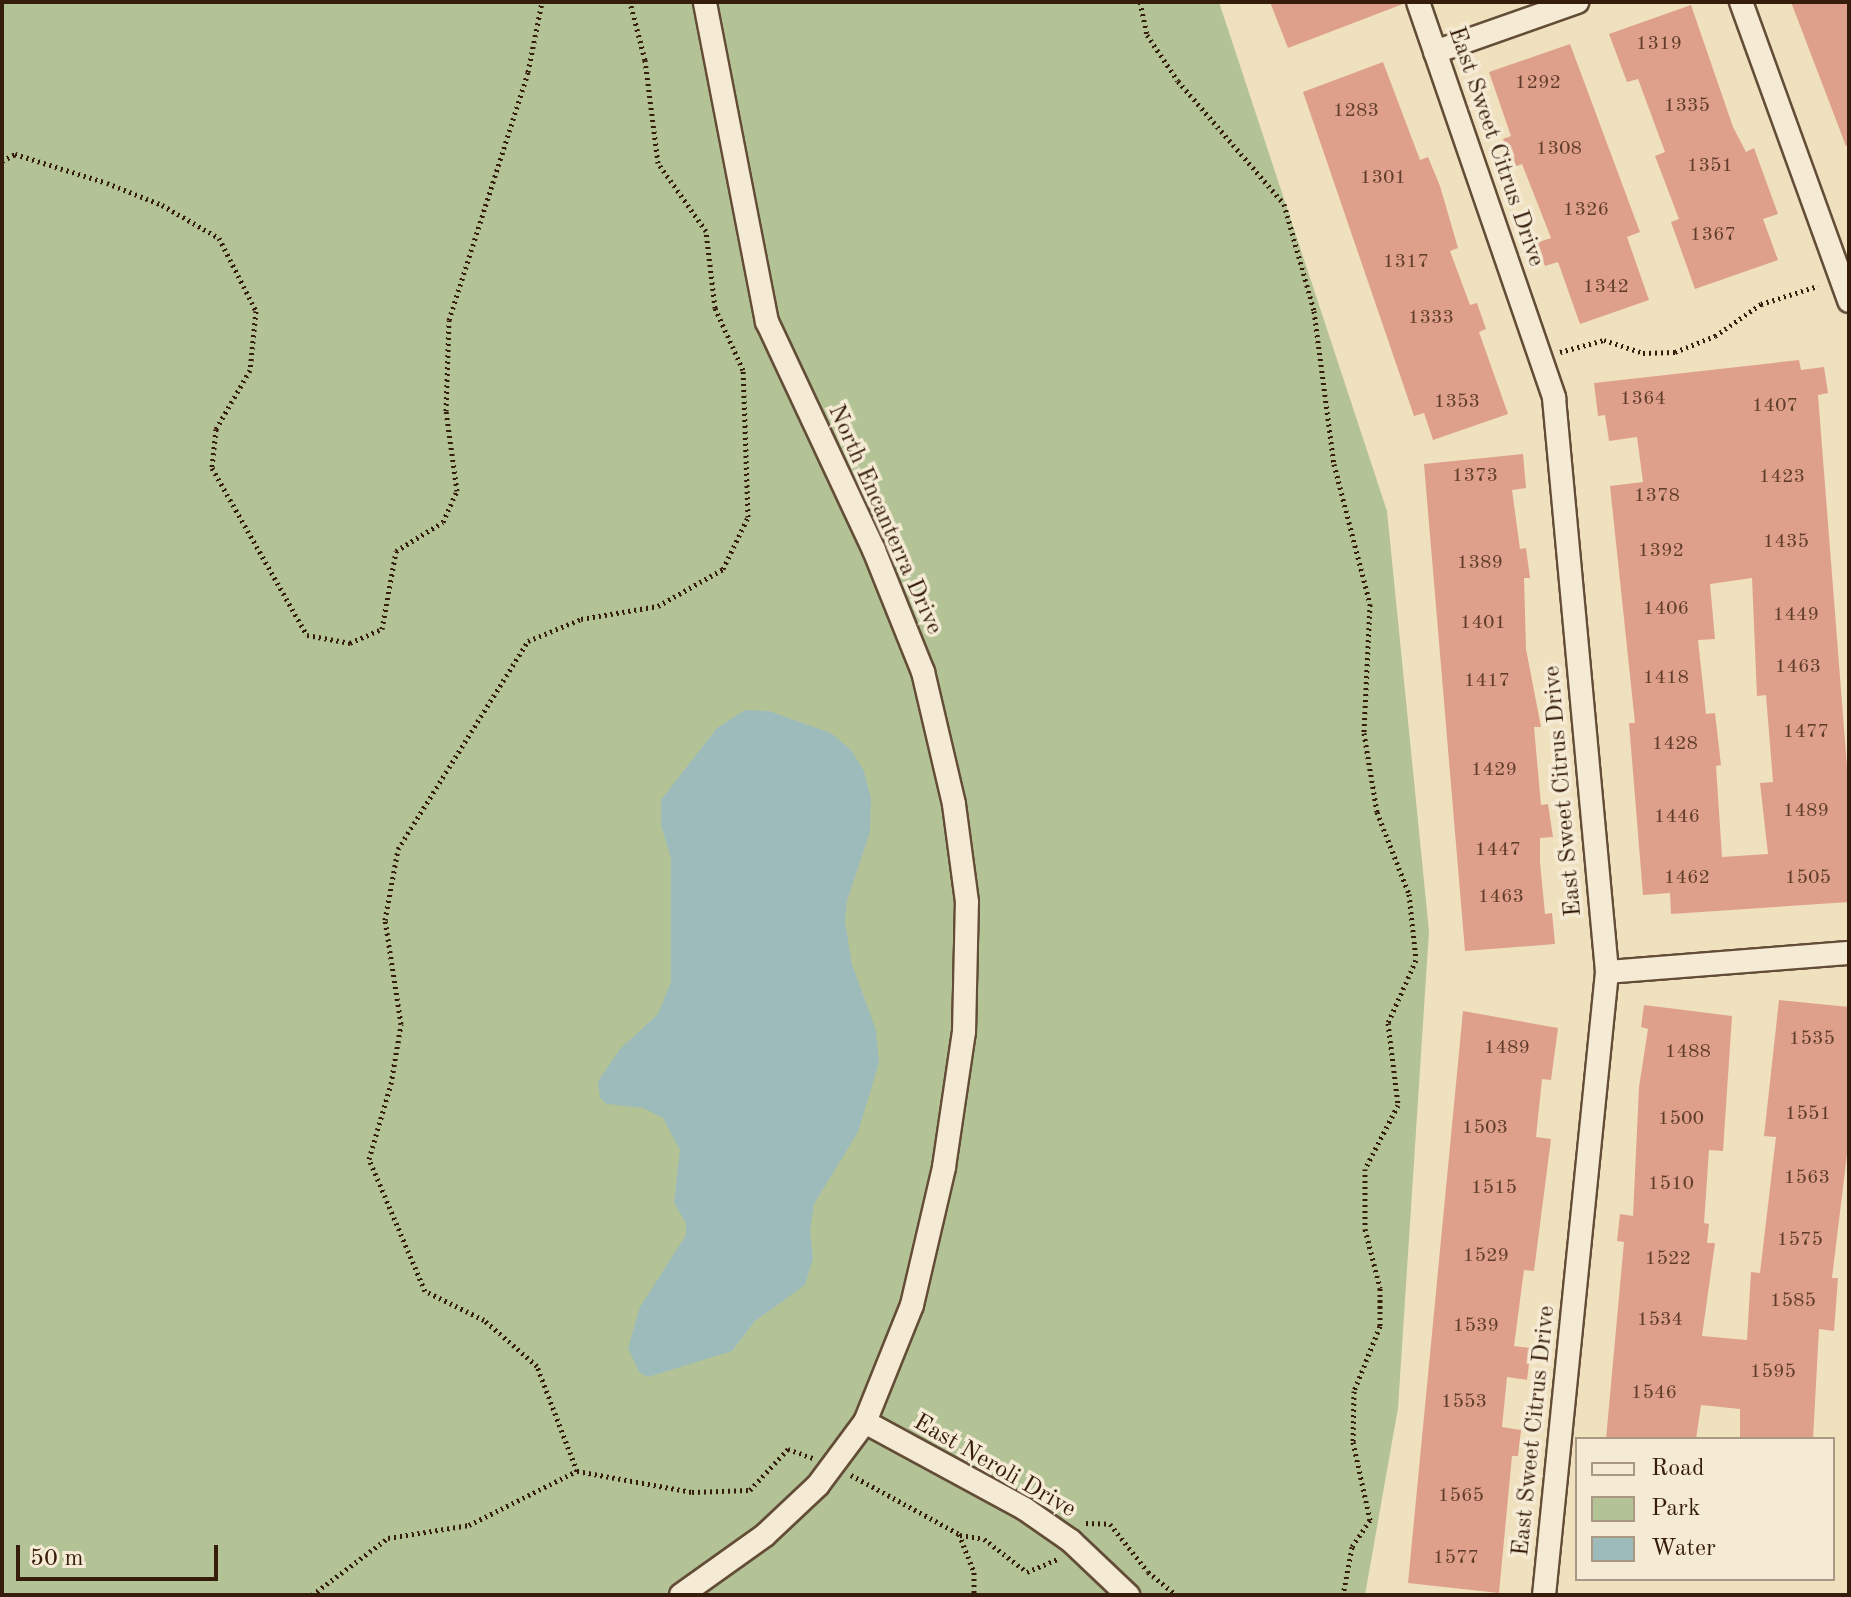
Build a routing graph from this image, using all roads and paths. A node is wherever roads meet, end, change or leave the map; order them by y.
1 (542, 2) edge
2 (630, 2) edge
3 (705, 2) edge
4 (1140, 2) edge
5 (1418, 2) edge
6 (1577, 2) edge
7 (1741, 2) edge
8 (1435, 52) junction
9 (2, 161) edge
10 (1839, 236) edge
11 (1846, 290) edge
12 (1542, 363) junction
13 (1849, 953) edge
14 (1607, 972) junction
15 (865, 1422) junction
16 (833, 1465) junction
17 (577, 1471) junction
18 (312, 1595) edge
19 (681, 1595) edge
20 (974, 1595) edge
21 (1128, 1595) edge
22 (1343, 1595) edge
23 (1544, 1595) edge

1 - 9 path
2 - 17 path
3 - 15 street, North Encanterra Drive
4 - 22 path
5 - 8 street, East Sweet Citrus Drive
6 - 8 street
7 - 10 street
8 - 12 street, East Sweet Citrus Drive
10 - 11 street
11 - 12 path
12 - 14 street, East Sweet Citrus Drive
13 - 14 street
14 - 23 street, East Sweet Citrus Drive
15 - 16 street, North Encanterra Drive
15 - 21 street, East Neroli Drive
16 - 17 path
16 - 19 street, North Encanterra Drive
16 - 20 path
17 - 18 path

